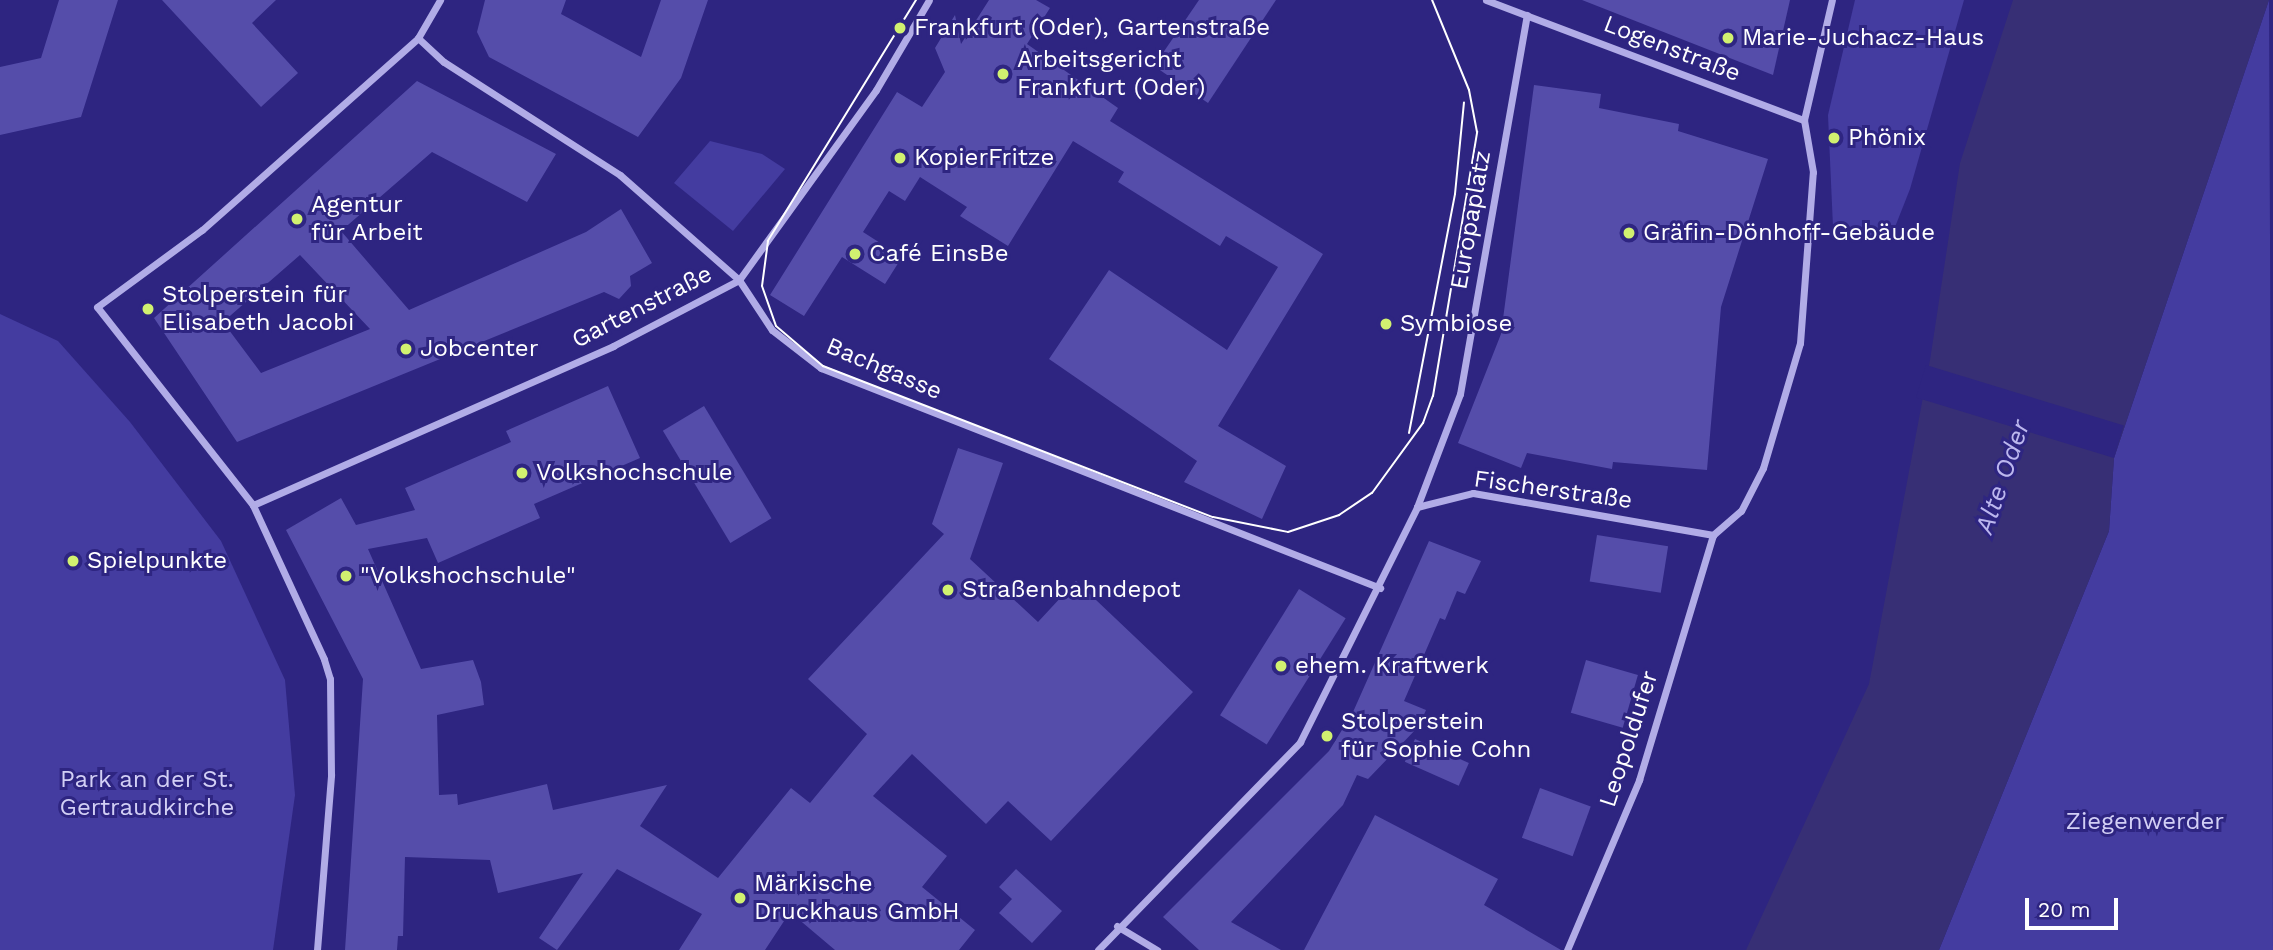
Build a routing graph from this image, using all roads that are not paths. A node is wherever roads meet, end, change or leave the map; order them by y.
1 (440, 0) edge
2 (929, 0) edge
3 (1486, 0) edge
4 (1832, 0) edge
5 (1527, 15) junction
6 (418, 38) junction
7 (1804, 120) junction
8 (739, 280) junction
9 (253, 505) junction
10 (1417, 507) junction
11 (1713, 535) junction
12 (1380, 587) junction
13 (1117, 926) junction
14 (317, 950) edge
15 (1098, 950) edge
16 (1157, 950) edge
17 (1567, 950) edge

1 - 6 street
2 - 8 street, Gartenstraße
3 - 5 street, Logenstraße
4 - 7 street
5 - 7 street, Logenstraße
5 - 10 street, Europaplatz
6 - 8 street, Bachgasse
6 - 9 street
7 - 11 street
8 - 9 street, Gartenstraße
8 - 12 street, Bachgasse
9 - 14 street
10 - 11 street, Fischerstraße
10 - 12 street
11 - 17 street, Leopoldufer
12 - 13 street
13 - 15 street
13 - 16 street

